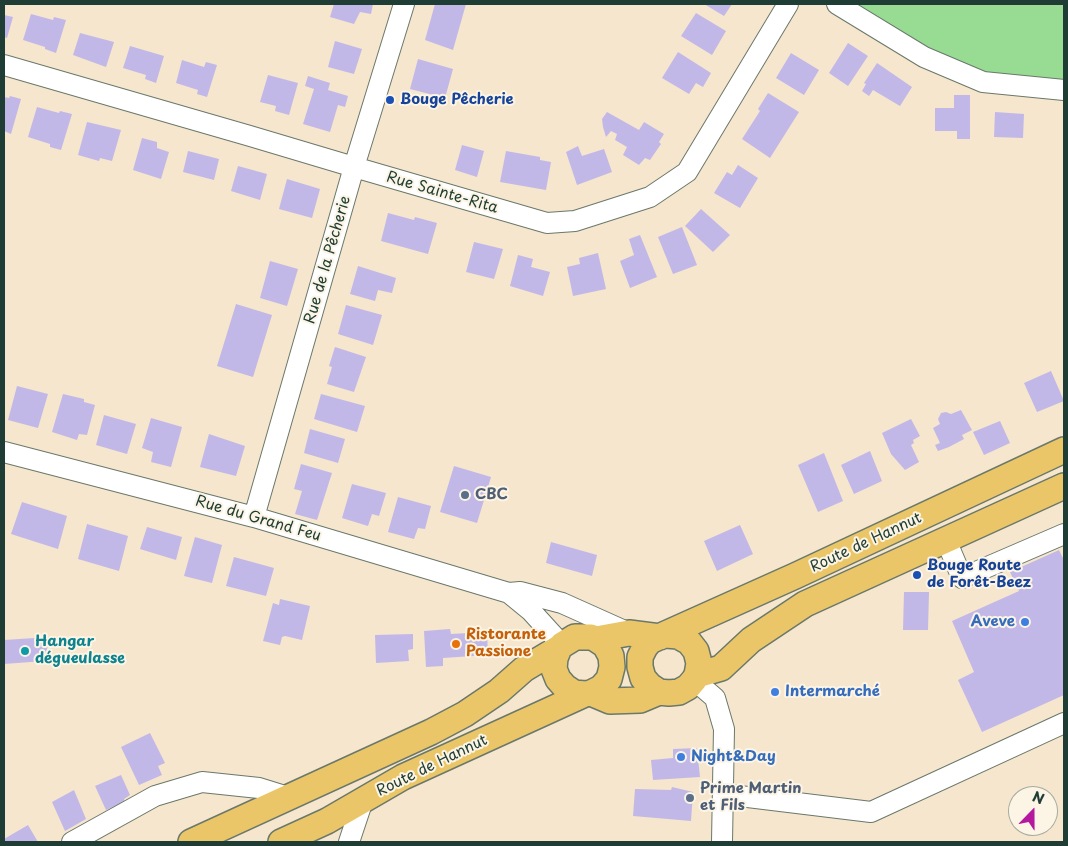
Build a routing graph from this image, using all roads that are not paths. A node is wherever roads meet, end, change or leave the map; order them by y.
1 (404, 4) edge
2 (837, 4) edge
3 (786, 8) edge
4 (4, 66) edge
5 (1064, 90) edge
6 (354, 167) junction
7 (1064, 450) edge
8 (4, 452) edge
9 (1064, 486) edge
10 (254, 517) junction
11 (1064, 534) edge
12 (946, 540) junction
13 (509, 593) junction
14 (578, 610) junction
15 (629, 633) junction
16 (663, 636) junction
17 (594, 638) junction
18 (560, 646) junction
19 (695, 677) junction
20 (659, 692) junction
21 (588, 693) junction
22 (1064, 723) edge
23 (723, 794) junction
24 (288, 797) junction
25 (363, 800) junction
26 (72, 842) edge
27 (192, 842) edge
28 (281, 842) edge
29 (349, 842) edge
30 (722, 842) edge

1 - 6 street, Rue de la Pêcherie
2 - 5 street
3 - 6 street, Rue Sainte-Rita
4 - 6 street, Rue Sainte-Rita
6 - 10 street, Rue de la Pêcherie
7 - 16 main road, Route de Hannut
8 - 10 street, Rue du Grand Feu
9 - 12 main road, Route de Hannut
10 - 13 street, Rue du Grand Feu
11 - 12 street
12 - 19 main road, Route de Hannut
13 - 14 street, Rue du Grand Feu
13 - 18 street, Rue du Grand Feu
14 - 15 street, Rue du Grand Feu
14 - 17 street
15 - 16 main road, Route de Hannut
15 - 17 main road, Route de Hannut
16 - 19 main road, Route de Hannut
16 - 20 main road, Route de Hannut
17 - 18 main road, Route de Hannut
17 - 21 main road, Route de Hannut
18 - 21 main road, Route de Hannut
18 - 24 main road, Route de Hannut
19 - 20 main road, Route de Hannut
19 - 23 street
20 - 21 main road, Route de Hannut
21 - 25 main road, Route de Hannut
22 - 23 street
23 - 30 street
24 - 26 street
24 - 27 main road, Route de Hannut
25 - 28 main road, Route de Hannut
25 - 29 street

